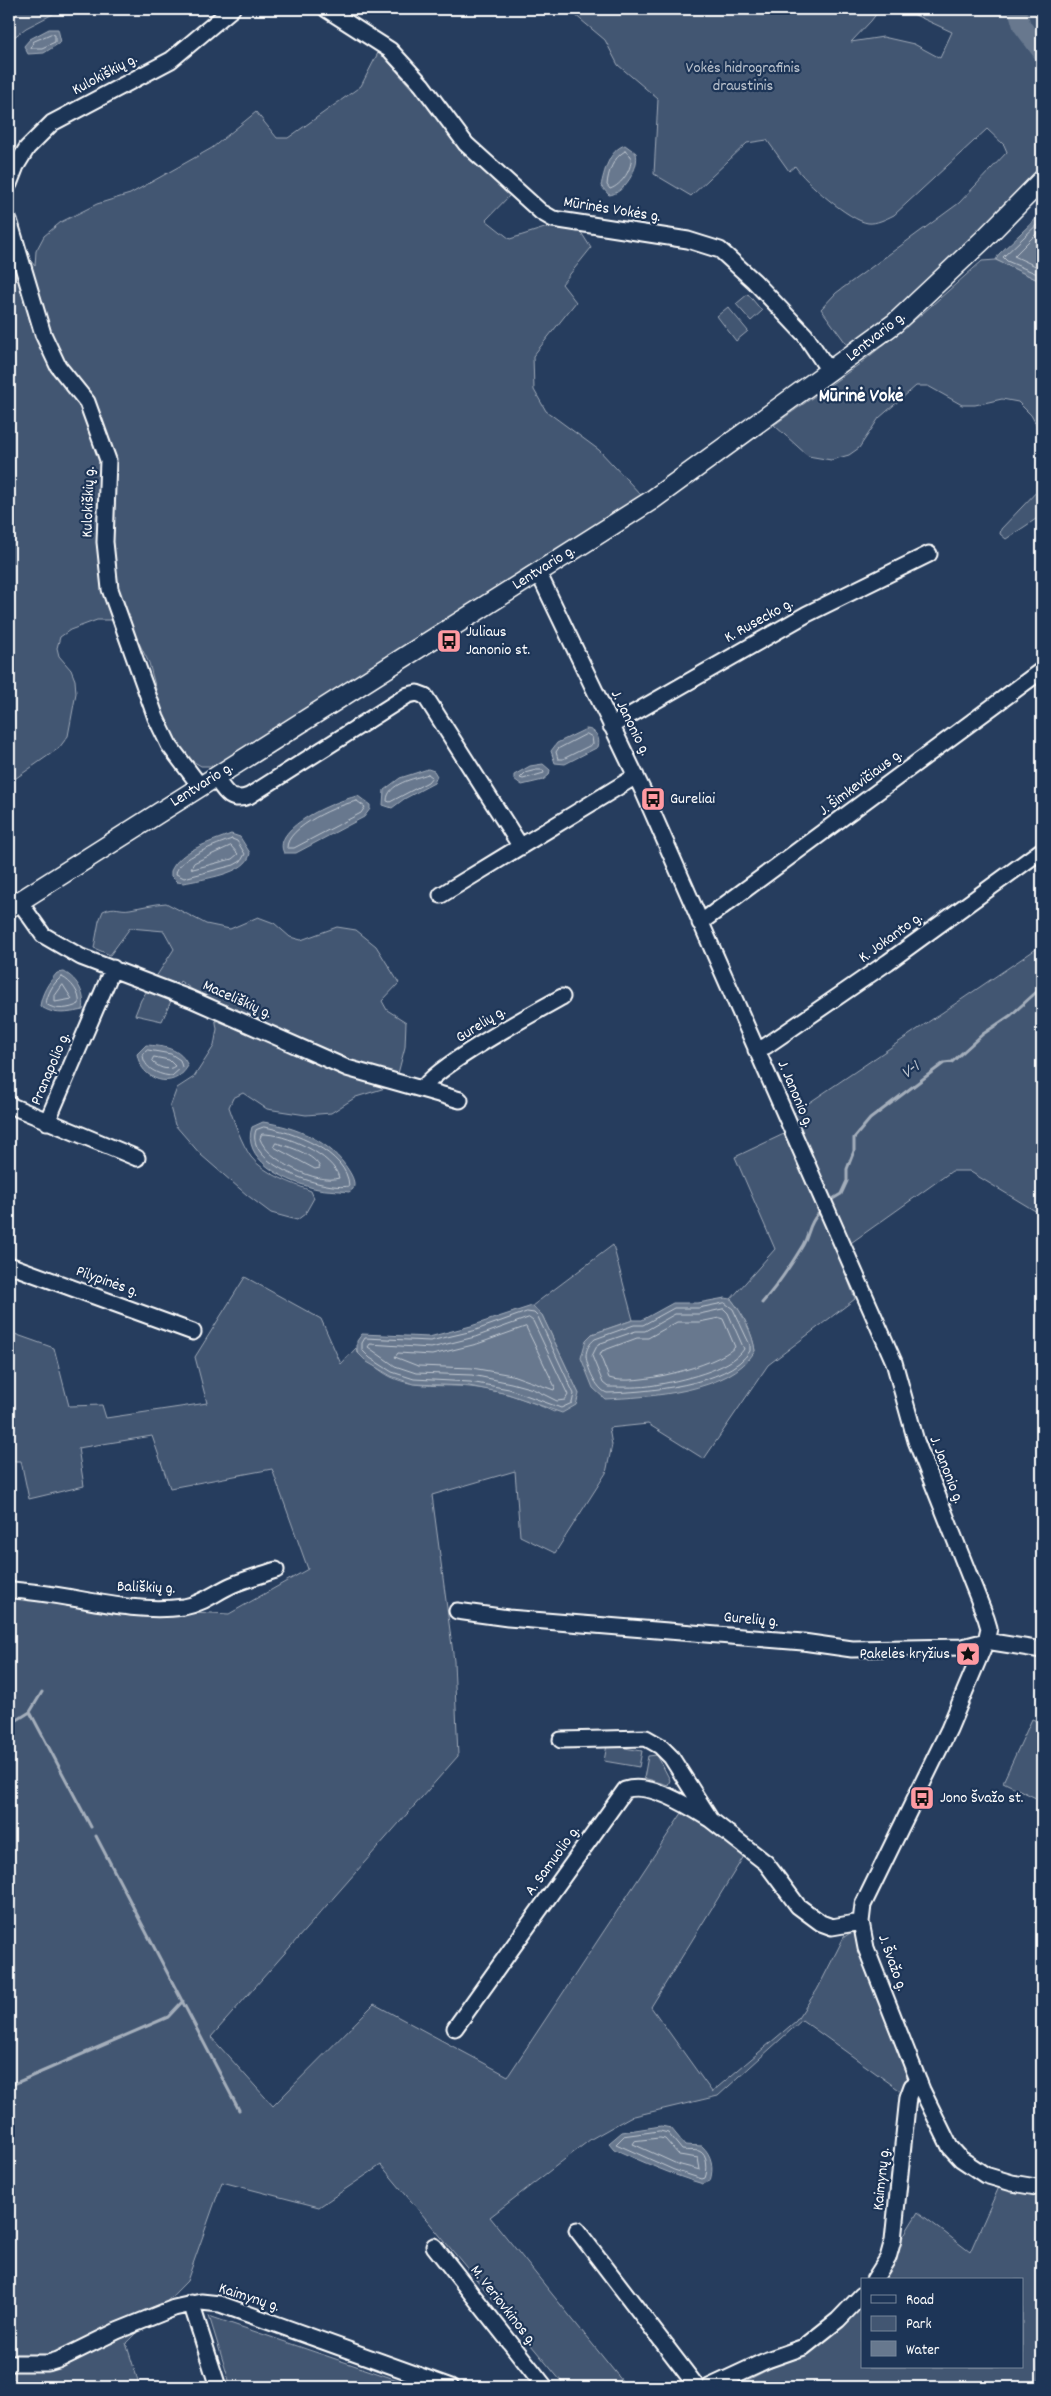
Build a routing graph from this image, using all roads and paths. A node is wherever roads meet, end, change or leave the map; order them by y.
1 (232, 9) edge
2 (326, 9) edge
3 (1042, 180) edge
4 (9, 184) edge
5 (9, 220) edge
6 (9, 244) edge
7 (20, 256) junction
8 (830, 372) junction
9 (929, 554) dead end
10 (538, 572) junction
11 (1042, 670) edge
12 (611, 726) junction
13 (636, 776) junction
14 (208, 782) junction
15 (521, 847) junction
16 (1042, 850) edge
17 (442, 895) dead end
18 (14, 905) edge
19 (700, 923) junction
20 (113, 968) junction
21 (562, 997) dead end
22 (756, 1050) junction
23 (423, 1089) junction
24 (460, 1100) dead end
25 (9, 1105) edge
26 (48, 1122) junction
27 (137, 1158) dead end
28 (9, 1265) edge
29 (193, 1332) dead end
30 (276, 1570) dead end
31 (9, 1590) edge
32 (457, 1611) dead end
33 (986, 1641) junction
34 (1042, 1650) edge
35 (562, 1740) dead end
36 (711, 1820) junction
37 (861, 1922) junction
38 (455, 2028) dead end
39 (919, 2082) junction
40 (1042, 2188) edge
41 (577, 2230) dead end
42 (434, 2246) dead end
43 (875, 2278) edge
44 (861, 2296) edge
45 (191, 2304) junction
46 (9, 2363) edge
47 (218, 2387) edge
48 (451, 2387) edge
49 (545, 2387) edge
50 (697, 2387) edge
51 (709, 2387) edge

1 - 4 street, Kulokiškių g.
2 - 8 street, Mūrinės Vokės g.
3 - 8 main road, Lentvario g.
5 - 7 street, Kulokiškių g.
6 - 7 street
7 - 14 street, Kulokiškių g.
8 - 10 main road, Lentvario g.
9 - 12 street, K. Rusecko g.
10 - 12 street, J. Janonio g.
10 - 14 main road, Lentvario g.
11 - 19 street, J. Šimkevičiaus g.
12 - 13 street, J. Janonio g.
13 - 15 street
13 - 19 street, J. Janonio g.
14 - 15 street, Kulokiškių g.
14 - 18 main road, Lentvario g.
15 - 17 street
16 - 22 street, K. Jokanto g.
18 - 20 street, Maceliškių g.
19 - 22 street, J. Janonio g.
20 - 23 street, Maceliškių g.
20 - 26 street, Pranapolio g.
21 - 23 street, Gurelių g.
22 - 33 street, J. Janonio g.
23 - 24 street, Maceliškių g.
25 - 26 street
26 - 27 street, Pranapolio g.
28 - 29 street, Pilypinės g.
30 - 31 street, Bališkių g.
32 - 33 street, Gurelių g.
33 - 34 street, Gurelių g.
33 - 37 street, J. Švažo g.
35 - 36 street
36 - 37 street
36 - 38 street, A. Samuolio g.
37 - 39 street, J. Švažo g.
39 - 40 street, J. Švažo g.
39 - 43 street, Kaimynų g.
41 - 50 street
42 - 49 street, M. Veriovkinos g.
44 - 51 street
45 - 46 street, Kaimynų g.
45 - 47 street
45 - 48 street, Kaimynų g.

